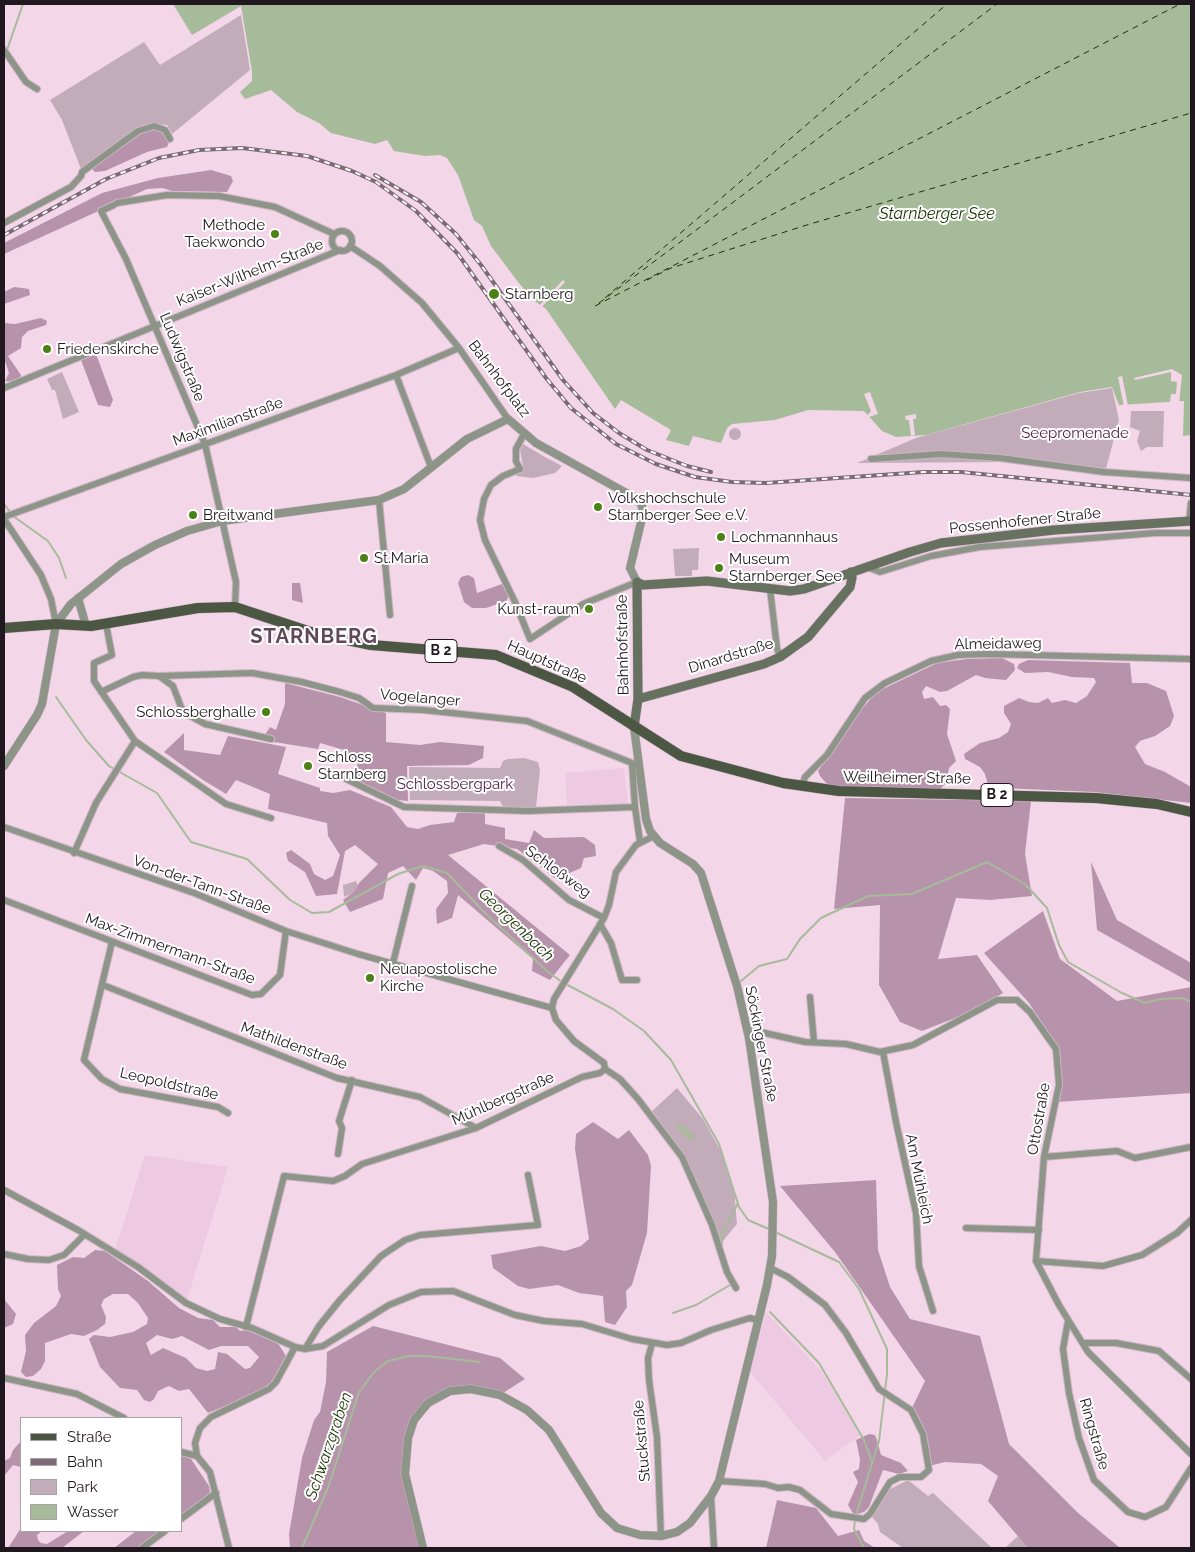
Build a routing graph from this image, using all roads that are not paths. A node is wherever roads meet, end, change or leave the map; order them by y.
1 (4, 50) edge
2 (37, 90) dead end
3 (170, 139) dead end
4 (4, 223) edge
5 (334, 234) junction
6 (350, 246) junction
7 (340, 250) junction
8 (156, 326) junction
9 (459, 348) junction
10 (396, 374) junction
11 (4, 388) edge
12 (508, 419) junction
13 (524, 434) junction
14 (204, 444) junction
15 (871, 459) dead end
16 (430, 467) junction
17 (1191, 478) edge
18 (379, 500) junction
19 (1191, 503) edge
20 (642, 506) joint
21 (5, 518) edge
22 (222, 520) junction
23 (1190, 521) edge
24 (1191, 533) edge
25 (866, 567) junction
26 (851, 572) junction
27 (637, 582) junction
28 (770, 589) junction
29 (78, 598) junction
30 (235, 607) junction
31 (390, 615) dead end
32 (56, 624) junction
33 (106, 624) junction
34 (86, 626) junction
35 (4, 628) edge
36 (780, 657) junction
37 (1191, 659) edge
38 (159, 676) junction
39 (101, 692) junction
40 (638, 699) junction
41 (634, 727) junction
42 (272, 739) dead end
43 (135, 740) junction
44 (5, 760) edge
45 (346, 779) dead end
46 (802, 786) junction
47 (635, 807) junction
48 (1191, 812) edge
49 (271, 818) dead end
50 (4, 827) edge
51 (654, 836) junction
52 (640, 842) junction
53 (499, 846) dead end
54 (74, 853) junction
55 (412, 886) dead end
56 (4, 900) edge
57 (602, 921) junction
58 (286, 931) junction
59 (112, 942) junction
60 (392, 963) junction
61 (637, 980) dead end
62 (103, 985) junction
63 (810, 997) dead end
64 (552, 1008) junction
65 (747, 1029) junction
66 (814, 1042) junction
67 (883, 1052) junction
68 (605, 1069) junction
69 (352, 1080) junction
70 (228, 1113) dead end
71 (476, 1128) junction
72 (1191, 1147) edge
73 (338, 1154) dead end
74 (1044, 1157) junction
75 (528, 1176) dead end
76 (4, 1190) edge
77 (1191, 1220) edge
78 (966, 1228) dead end
79 (1039, 1230) junction
80 (84, 1234) junction
81 (4, 1254) edge
82 (1036, 1261) junction
83 (770, 1268) junction
84 (736, 1288) dead end
85 (933, 1311) dead end
86 (757, 1320) junction
87 (1068, 1321) junction
88 (246, 1327) junction
89 (1083, 1343) junction
90 (652, 1344) junction
91 (295, 1347) junction
92 (305, 1349) junction
93 (4, 1378) edge
94 (1191, 1379) edge
95 (122, 1417) edge
96 (182, 1452) edge
97 (1191, 1454) edge
98 (197, 1456) junction
99 (1191, 1468) edge
100 (718, 1481) junction
101 (216, 1492) junction
102 (711, 1496) junction
103 (182, 1518) edge
104 (165, 1532) edge
105 (661, 1536) junction
106 (142, 1548) edge
107 (229, 1548) edge
108 (424, 1548) edge
109 (714, 1548) edge

1 - 2 street
3 - 4 street
5 - 6 street
5 - 7 street
5 - 8 street, Ludwigstraße
6 - 7 street
6 - 9 street, Bahnhofplatz
7 - 8 street, Kaiser-Wilhelm-Straße
8 - 11 street, Kaiser-Wilhelm-Straße
8 - 14 street, Ludwigstraße
9 - 10 street, Maximilianstraße
9 - 12 street, Bahnhofplatz
10 - 14 street, Maximilianstraße
10 - 16 street
12 - 13 street, Bahnhofplatz
12 - 16 street
13 - 20 street, Bahnhofplatz
13 - 27 street
14 - 21 street, Maximilianstraße
14 - 22 street, Ludwigstraße
15 - 17 street
16 - 18 street
18 - 22 street
18 - 31 street
19 - 23 street
20 - 27 street, Bahnhofstraße
21 - 32 street
22 - 29 street
22 - 30 street, Ludwigstraße
23 - 25 main road, Possenhofener Straße
24 - 25 street, Possenhofener Straße
25 - 26 main road, Possenhofener Straße
26 - 28 main road, Possenhofener Straße
26 - 36 main road, Dinardstraße
27 - 28 main road, Possenhofener Straße
27 - 40 main road, Bahnhofstraße
28 - 36 street
29 - 32 street
29 - 34 street
30 - 33 main road, Hauptstraße / B 2
30 - 41 main road, Hauptstraße / B 2
32 - 34 main road, Hauptstraße
32 - 35 main road, Hauptstraße
32 - 44 street
33 - 34 main road, Hauptstraße / B 2
33 - 39 street
36 - 40 main road, Dinardstraße
37 - 46 street, Almeidaweg
38 - 39 street
38 - 42 street
38 - 47 street, Vogelanger
39 - 43 street
40 - 41 main road, Bahnhofstraße
41 - 46 main road, Weilheimer Straße / B 2
41 - 51 street, Söckinger Straße
43 - 49 street
43 - 54 street
45 - 47 street
46 - 48 main road, Weilheimer Straße / B 2
47 - 52 street
50 - 54 street, Von-der-Tann-Straße
51 - 52 street
51 - 65 street, Söckinger Straße
52 - 57 street
53 - 57 street, Schloßweg
54 - 58 street, Von-der-Tann-Straße
55 - 60 street
56 - 59 street, Max-Zimmermann-Straße
57 - 61 street
57 - 64 street
58 - 59 street, Max-Zimmermann-Straße
58 - 60 street, Von-der-Tann-Straße
59 - 62 street, Leopoldstraße
60 - 64 street, Von-der-Tann-Straße
62 - 69 street, Mathildenstraße
62 - 70 street, Leopoldstraße
63 - 66 street
64 - 68 street
65 - 66 street, Ottostraße
65 - 83 street, Söckinger Straße
66 - 67 street, Ottostraße
67 - 74 street, Ottostraße
67 - 85 street, Am Mühleich
68 - 71 street, Mühlbergstraße
68 - 84 street
69 - 71 street, Mathildenstraße
69 - 73 street
71 - 88 street, Mühlbergstraße
72 - 74 street
74 - 79 street, Ottostraße
75 - 92 street
76 - 80 street
77 - 82 street
78 - 79 street
79 - 82 street, Ottostraße
80 - 81 street
80 - 88 street
82 - 87 street
83 - 86 street, Söckinger Straße
83 - 100 street
86 - 90 street
86 - 100 street, Söckinger Straße
87 - 89 street
87 - 99 street, Ringstraße
88 - 91 street
89 - 94 street
89 - 97 street
90 - 92 street
90 - 105 street, Stuckstraße
91 - 92 street
91 - 98 street
93 - 95 street
96 - 98 street
98 - 101 street
100 - 102 street, Söckinger Straße
101 - 103 street
101 - 107 street
102 - 105 street, Söckinger Straße
102 - 109 street
104 - 106 street
105 - 108 street

